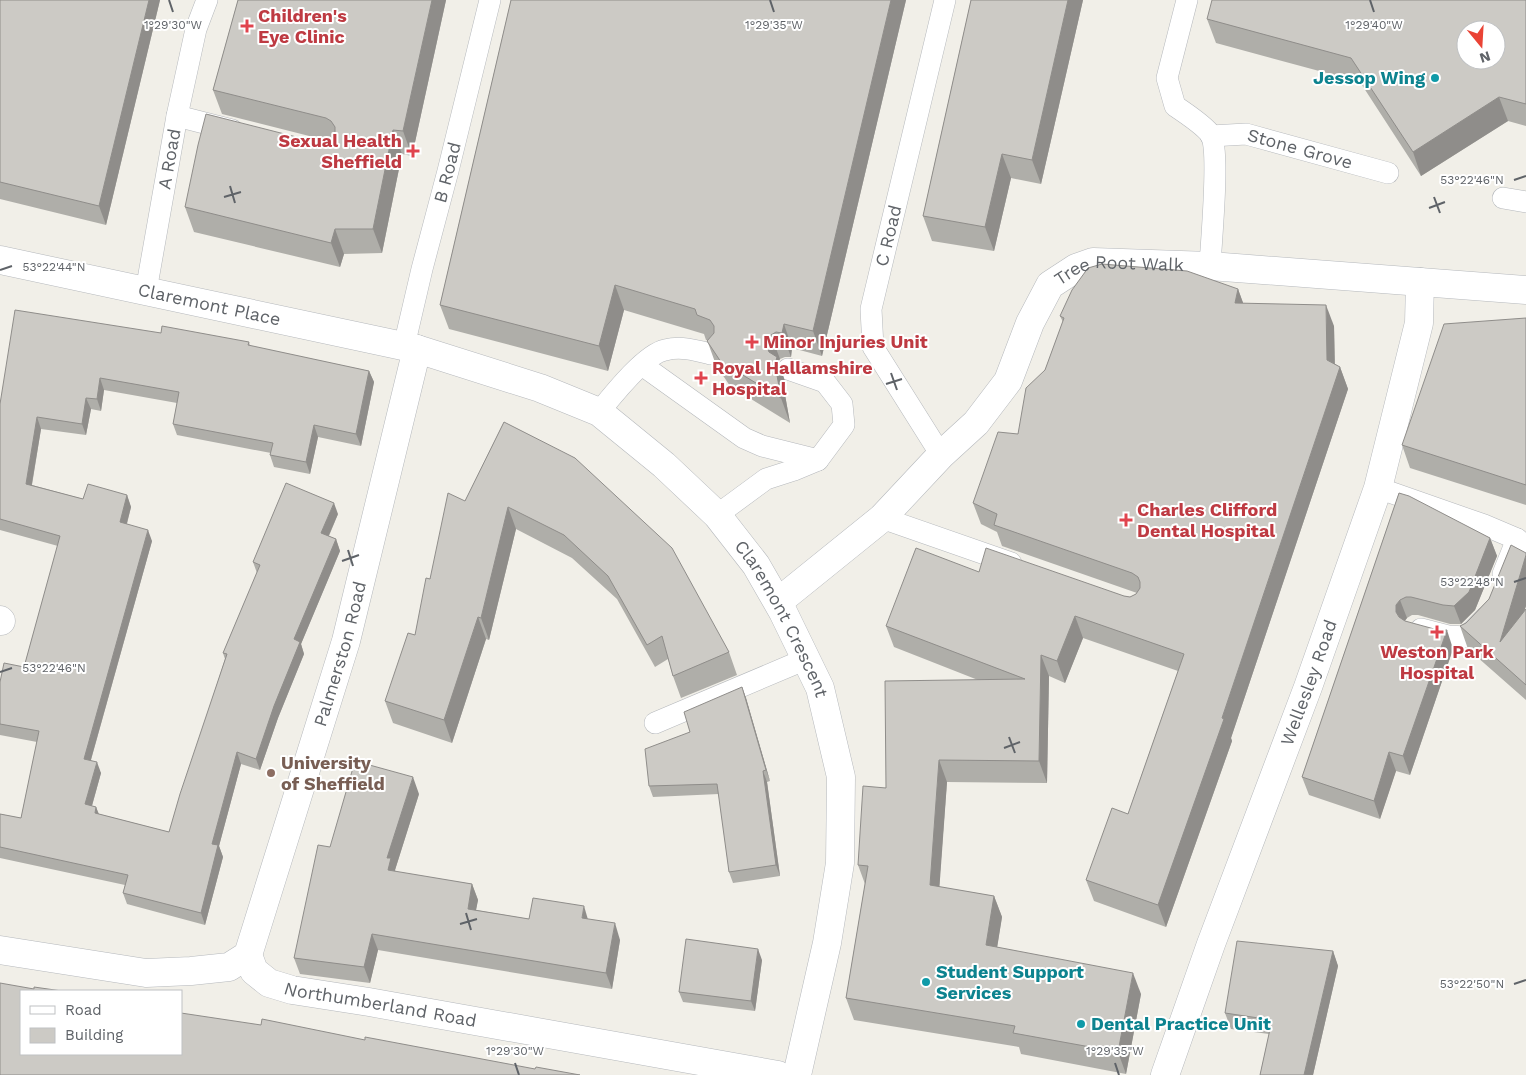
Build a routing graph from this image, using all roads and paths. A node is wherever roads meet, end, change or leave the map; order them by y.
1 (199, 0) edge
2 (207, 0) edge
3 (490, 0) edge
4 (945, 0) edge
5 (1187, 0) edge
6 (196, 29) junction
7 (177, 116) junction
8 (254, 136) edge
9 (1211, 136) junction
10 (1388, 173) dead end
11 (1503, 198) dead end
12 (1526, 202) edge
13 (0, 260) edge
14 (1210, 266) junction
15 (1420, 282) junction
16 (1526, 290) edge
17 (146, 291) junction
18 (411, 347) junction
19 (711, 354) edge
20 (642, 364) junction
21 (788, 369) edge
22 (599, 412) junction
23 (941, 455) junction
24 (818, 460) junction
25 (1378, 488) junction
26 (717, 515) junction
27 (882, 518) junction
28 (1522, 543) edge
29 (1028, 569) edge
30 (778, 602) junction
31 (1415, 627) edge
32 (806, 658) junction
33 (655, 723) dead end
34 (0, 950) edge
35 (248, 955) junction
36 (778, 1075) edge
37 (797, 1075) edge
38 (1165, 1075) edge

1 - 6 lane, A Road
2 - 6 lane, A Road
3 - 18 lane, B Road
4 - 23 lane, C Road
5 - 9 lane
6 - 7 lane, A Road
7 - 8 lane
7 - 17 lane, A Road
9 - 10 lane, Stone Grove
9 - 14 lane
11 - 12 lane
13 - 17 street, Claremont Place
14 - 15 street, Tree Root Walk
14 - 23 street, Tree Root Walk
15 - 16 street, Tree Root Walk
15 - 25 street, Wellesley Road
17 - 18 street, Claremont Place
18 - 22 street, Claremont Crescent
18 - 35 street, Palmerston Road
19 - 20 lane
20 - 22 lane
20 - 24 lane
21 - 24 lane
22 - 26 street, Claremont Crescent
23 - 27 street, Tree Root Walk
24 - 26 lane
25 - 28 lane
25 - 38 street, Wellesley Road
26 - 30 street, Claremont Crescent
27 - 29 lane
27 - 30 street, Tree Root Walk
28 - 31 lane
30 - 32 street, Claremont Crescent
32 - 33 lane
32 - 37 street, Claremont Crescent
34 - 35 street
35 - 36 street, Northumberland Road

